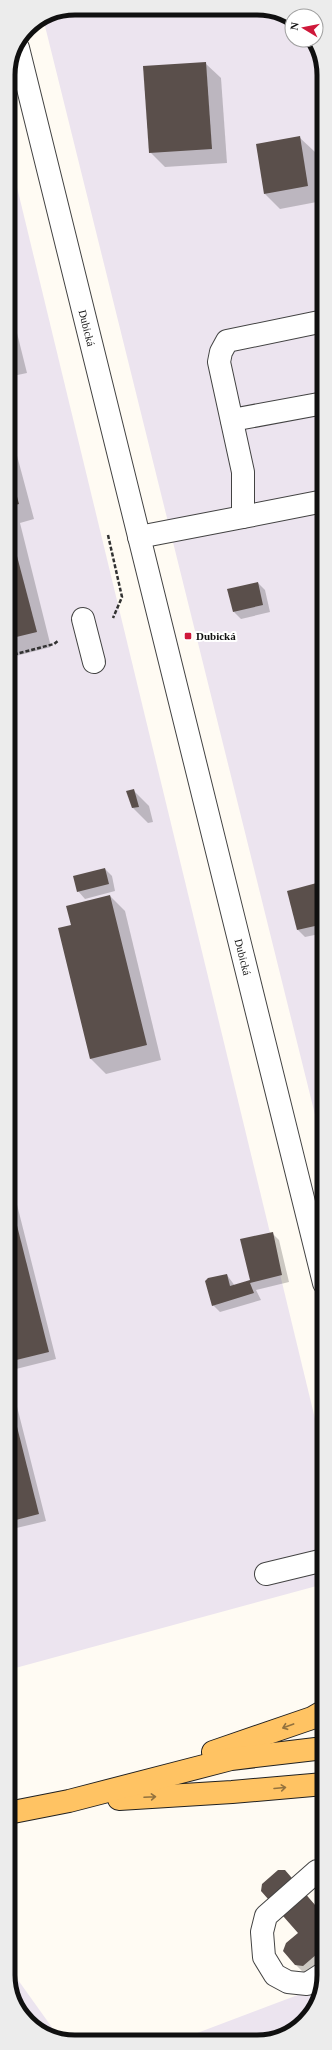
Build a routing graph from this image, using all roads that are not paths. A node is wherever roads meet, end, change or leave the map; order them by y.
1 (19, 54) edge
2 (317, 322) edge
3 (317, 404) edge
4 (232, 420) junction
5 (317, 502) edge
6 (243, 516) junction
7 (139, 538) junction
8 (84, 622) road end
9 (94, 662) dead end
10 (317, 1253) edge
11 (317, 1562) edge
12 (266, 1574) dead end
13 (317, 1714) edge
14 (317, 1749) edge
15 (317, 1785) edge
16 (70, 1801) junction
17 (15, 1812) edge
18 (317, 1871) edge
19 (317, 1978) edge

1 - 7 street, Dubická
2 - 4 street
3 - 4 street
4 - 6 street
5 - 6 street
6 - 7 street
7 - 10 street, Dubická
8 - 9 street
11 - 12 street
13 -> 16 main road
14 - 16 main road
16 -> 15 main road
16 - 17 main road
18 - 19 street

